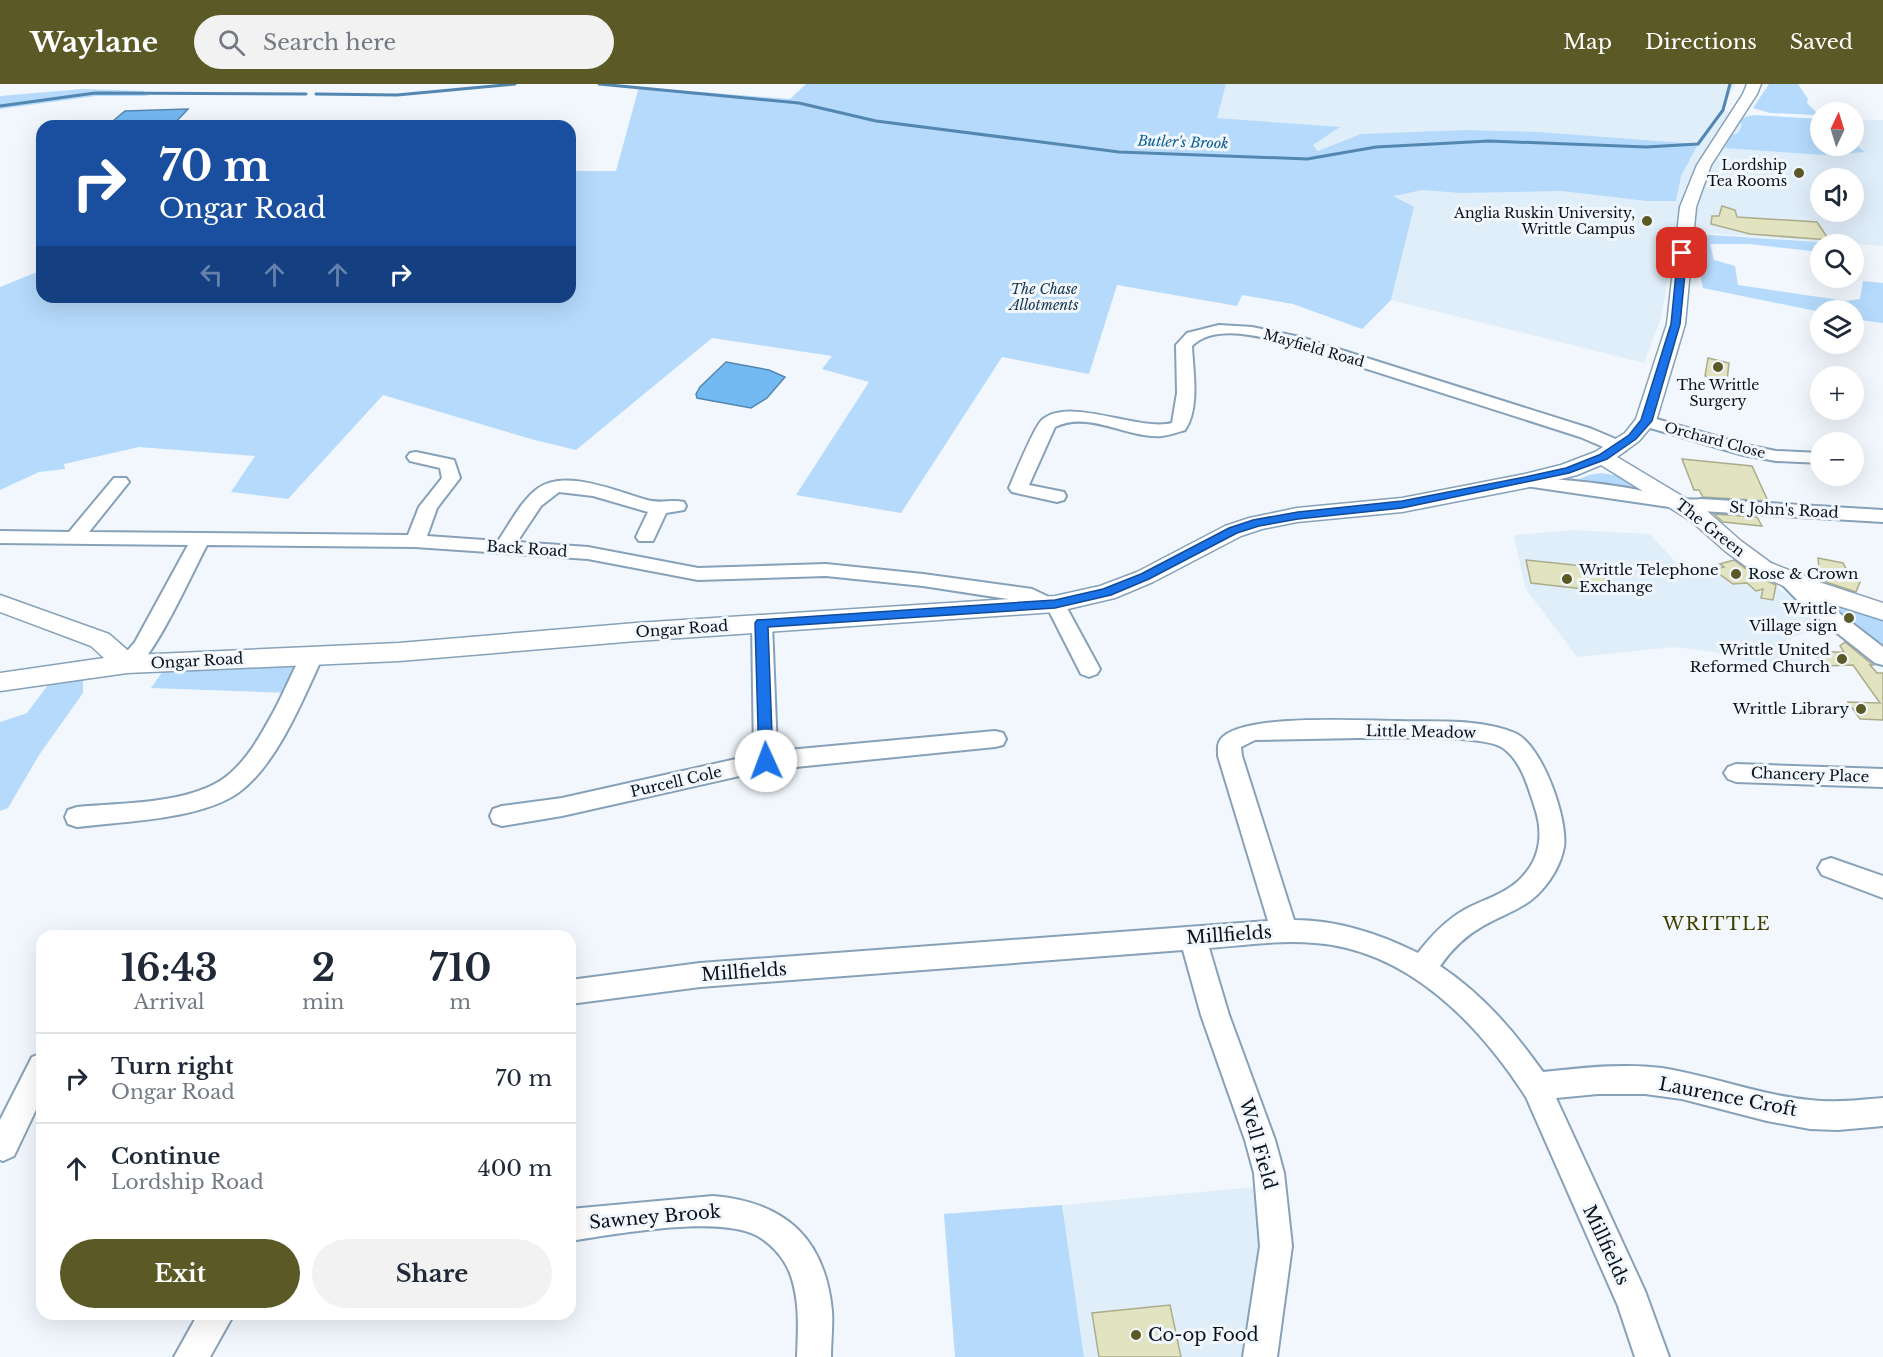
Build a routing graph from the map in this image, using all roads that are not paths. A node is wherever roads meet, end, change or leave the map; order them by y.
1 (1754, 84) edge
2 (1646, 421) junction
3 (1611, 452) junction
4 (416, 457) dead end
5 (1810, 458) edge
6 (565, 467) dead end
7 (1525, 481) junction
8 (120, 482) dead end
9 (554, 486) junction
10 (1057, 496) dead end
11 (1681, 504) junction
12 (1883, 516) edge
13 (0, 537) edge
14 (646, 537) dead end
15 (74, 538) junction
16 (200, 540) junction
17 (415, 541) junction
18 (504, 547) junction
19 (1788, 580) junction
20 (0, 603) edge
21 (1051, 604) junction
22 (1883, 612) edge
23 (762, 623) junction
24 (312, 656) junction
25 (1883, 658) edge
26 (128, 664) junction
27 (1089, 669) dead end
28 (0, 682) edge
29 (995, 739) dead end
30 (766, 761) junction
31 (1737, 772) dead end
32 (1883, 778) edge
33 (502, 816) dead end
34 (77, 817) dead end
35 (1831, 868) dead end
36 (1883, 887) edge
37 (1284, 932) junction
38 (1192, 937) junction
39 (1423, 968) junction
40 (576, 991) edge
41 (36, 1078) edge
42 (1536, 1087) junction
43 (1883, 1112) edge
44 (3, 1146) dead end
45 (576, 1224) edge
46 (213, 1320) edge
47 (191, 1357) edge
48 (814, 1357) edge
49 (1260, 1357) edge
50 (1652, 1357) edge

1 - 2 street
2 - 3 street
2 - 5 street, Orchard Close
3 - 7 street, Ongar Road
3 - 10 street, Mayfield Road
3 - 11 street, The Green
4 - 17 street
6 - 9 street
7 - 11 street, Ongar Road
7 - 21 street, Ongar Road
8 - 15 street
9 - 14 street
9 - 18 street
11 - 12 street, St John's Road
11 - 19 street, The Green
13 - 15 street, Back Road
15 - 16 street, Back Road
16 - 17 street, Back Road
16 - 26 street
17 - 18 street, Back Road
18 - 21 street, Back Road
19 - 22 street, The Green
19 - 25 street, The Green
20 - 26 street
21 - 23 street, Ongar Road
21 - 27 street
23 - 24 street, Ongar Road
23 - 30 street
24 - 26 street, Ongar Road
24 - 34 street
26 - 28 street, Ongar Road
29 - 30 street, Purcell Cole
30 - 33 street, Purcell Cole
31 - 32 street, Chancery Place
35 - 36 street
37 - 38 street, Millfields
37 - 39 street, Millfields
37 - 39 street, Little Meadow
38 - 40 street, Millfields
38 - 49 street, Well Field
39 - 42 street, Millfields
41 - 44 street
42 - 43 street, Laurence Croft
42 - 50 street, Millfields
45 - 48 street, Sawney Brook
46 - 47 street

